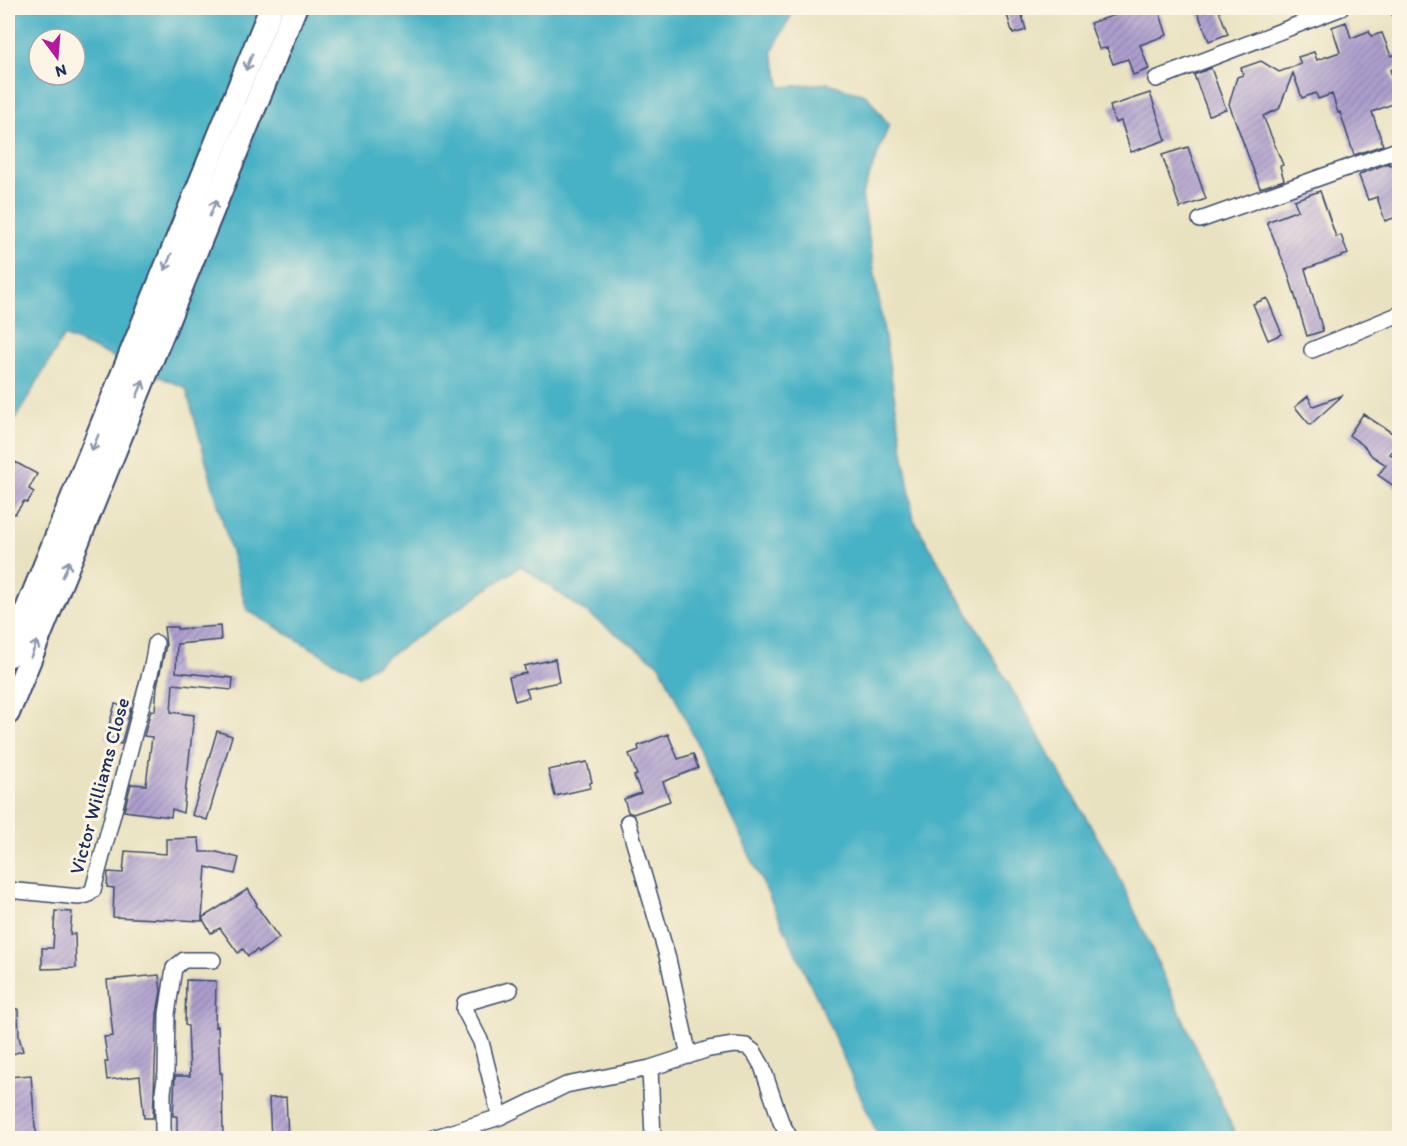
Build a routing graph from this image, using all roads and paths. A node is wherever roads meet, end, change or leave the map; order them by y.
1 (271, 8) edge
2 (295, 8) edge
3 (1341, 8) edge
4 (1398, 8) edge
5 (1400, 12) edge
6 (1156, 79) dead end
7 (1400, 148) edge
8 (1200, 220) dead end
9 (1400, 314) edge
10 (1312, 350) dead end
11 (34, 622) junction
12 (156, 643) dead end
13 (8, 656) edge
14 (8, 713) edge
15 (628, 822) dead end
16 (8, 890) edge
17 (213, 960) dead end
18 (510, 990) dead end
19 (690, 1056) junction
20 (650, 1068) junction
21 (500, 1117) junction
22 (164, 1138) edge
23 (433, 1138) edge
24 (653, 1138) edge
25 (790, 1138) edge

1 -> 11 main road
11 -> 2 main road
3 - 6 street
4 - 5 street
7 - 8 street
9 - 10 street
11 - 13 main road
14 -> 11 main road
12 - 16 street, Victor Williams Close
15 - 19 street
17 - 22 street
18 - 21 street
19 - 20 street
19 - 25 street
20 - 21 street
20 - 24 street
21 - 23 street

